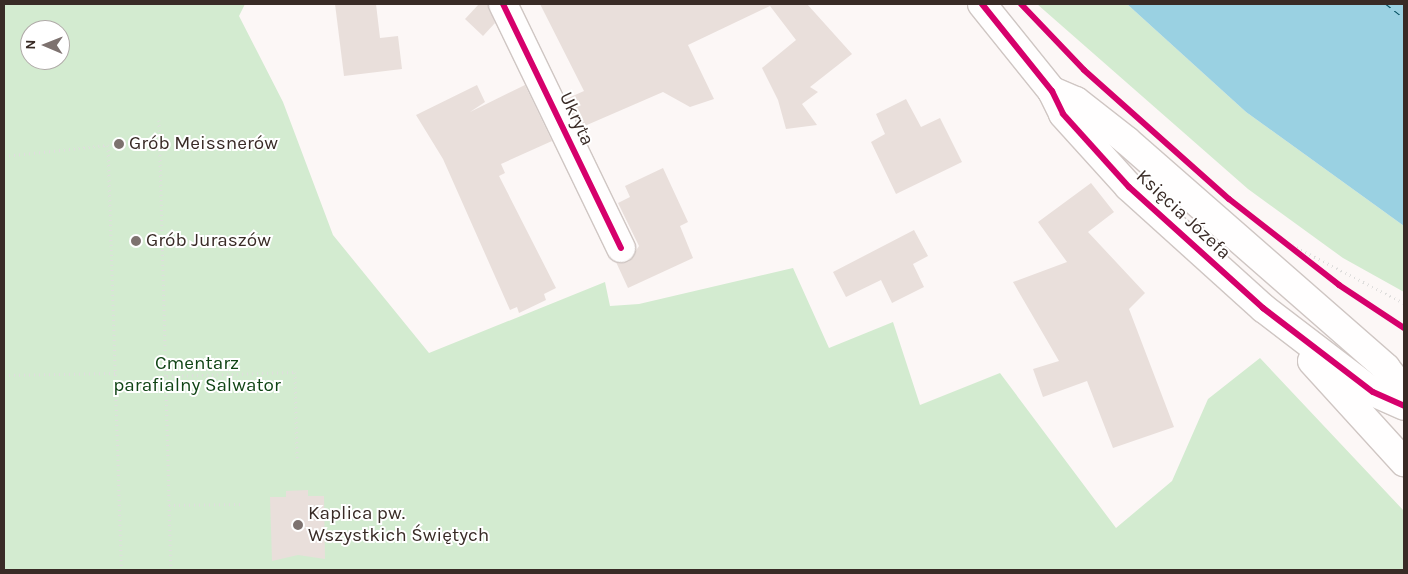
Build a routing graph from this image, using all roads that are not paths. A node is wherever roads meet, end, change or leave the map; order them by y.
1 (503, 4) edge
2 (982, 4) edge
3 (1052, 91) junction
4 (621, 248) dead end
5 (1263, 308) junction
6 (1404, 391) edge
7 (1404, 406) edge
8 (1404, 462) edge

1 - 4 street, Ukryta
2 - 3 street, Księcia Józefa
3 - 5 street, Księcia Józefa
3 - 6 street, Księcia Józefa
5 - 7 street, Księcia Józefa
5 - 8 street, Księcia Józefa

